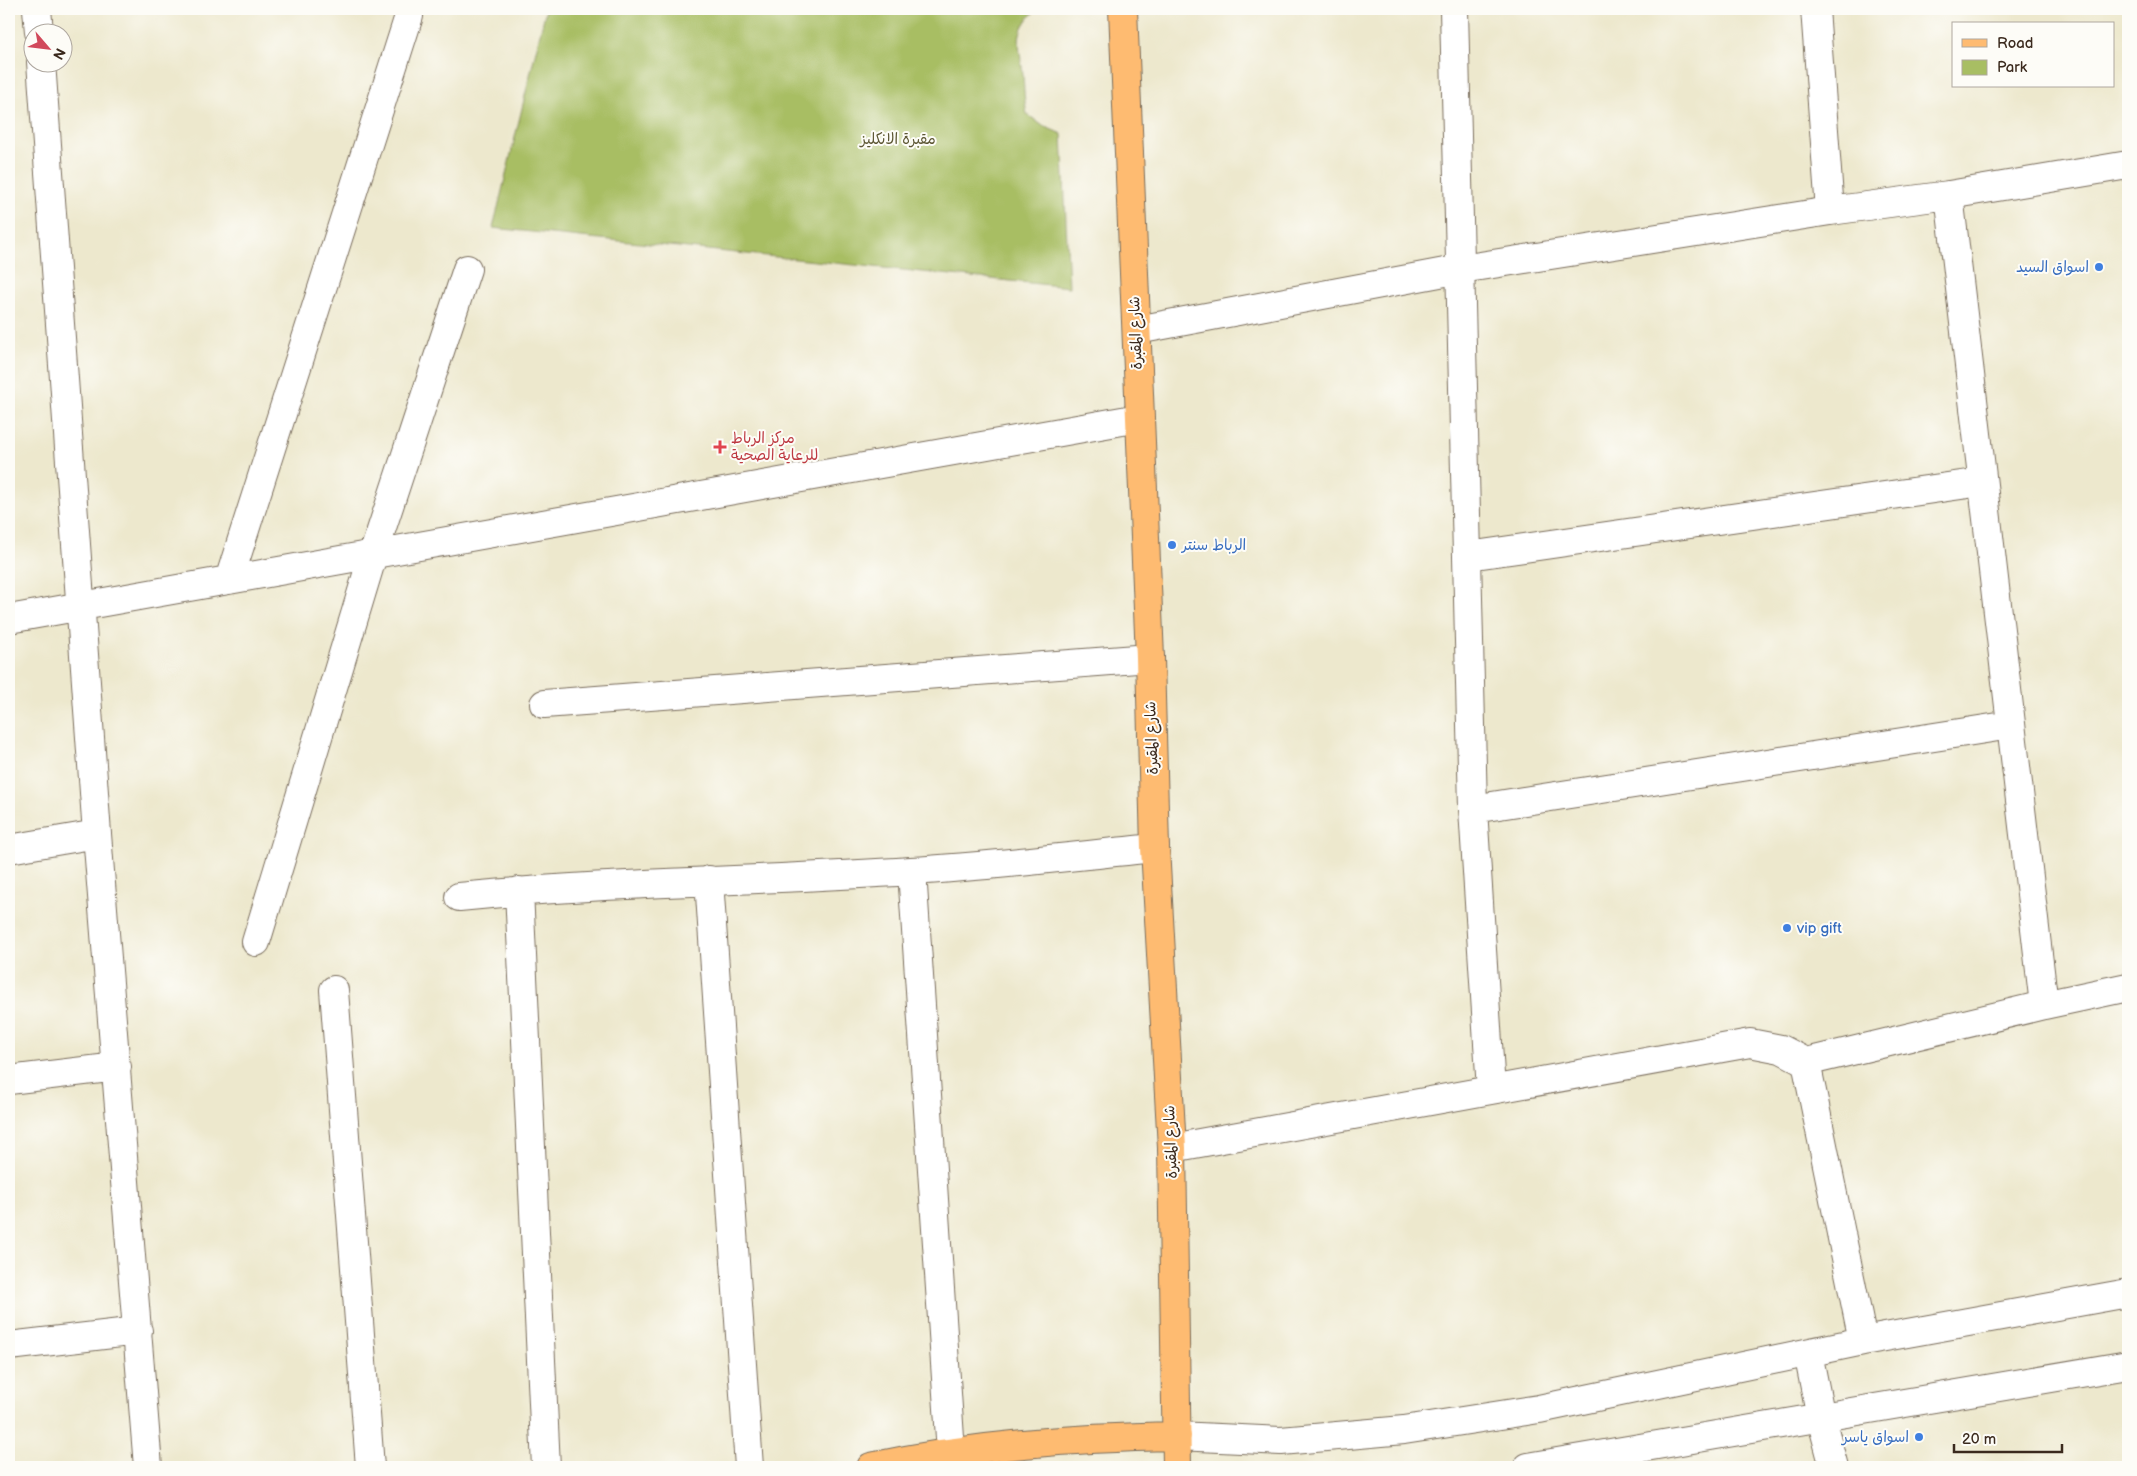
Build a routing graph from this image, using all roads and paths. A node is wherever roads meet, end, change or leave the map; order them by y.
1 (37, 9) edge
2 (1122, 9) edge
3 (1454, 9) edge
4 (1815, 9) edge
5 (409, 16) dead end
6 (38, 22) edge
7 (42, 72) edge
8 (2128, 165) edge
9 (1949, 196) junction
10 (1830, 211) junction
11 (468, 269) dead end
12 (1461, 269) junction
13 (1136, 330) junction
14 (1139, 418) junction
15 (1982, 482) junction
16 (373, 555) junction
17 (1468, 556) junction
18 (229, 580) junction
19 (81, 607) junction
20 (9, 619) edge
21 (1150, 658) junction
22 (544, 704) dead end
23 (2011, 726) junction
24 (1473, 809) junction
25 (97, 834) junction
26 (1155, 848) junction
27 (9, 849) edge
28 (912, 872) junction
29 (709, 880) junction
30 (519, 891) junction
31 (459, 896) dead end
32 (256, 942) dead end
33 (2128, 987) edge
34 (334, 990) dead end
35 (2044, 1005) junction
36 (1806, 1062) junction
37 (117, 1067) junction
38 (9, 1080) edge
39 (1491, 1090) junction
40 (1172, 1148) junction
41 (2128, 1293) edge
42 (138, 1331) junction
43 (1863, 1341) junction
44 (9, 1346) edge
45 (1808, 1353) junction
46 (2128, 1365) edge
47 (1821, 1418) junction
48 (1177, 1436) junction
49 (951, 1453) junction
50 (148, 1467) edge
51 (370, 1467) edge
52 (546, 1467) edge
53 (749, 1467) edge
54 (871, 1467) edge
55 (1177, 1467) edge
56 (1528, 1467) edge
57 (1834, 1467) edge

1 - 6 street
2 - 13 main road, شارع المقبرة
3 - 12 street
4 - 10 street
5 - 18 street
7 - 19 street
8 - 9 street
9 - 10 street
9 - 15 street
10 - 12 street
11 - 16 street
12 - 13 street
12 - 17 street
13 - 14 main road, شارع المقبرة
14 - 16 street
14 - 21 main road, شارع المقبرة
15 - 17 street
15 - 23 street
16 - 18 street
16 - 32 street
17 - 24 street
18 - 19 street
19 - 20 street
19 - 25 street
21 - 22 street
21 - 26 main road, شارع المقبرة
23 - 24 street
23 - 35 street
24 - 39 street
25 - 27 street
25 - 37 street
26 - 28 street
26 - 40 main road, شارع المقبرة
28 - 29 street
28 - 49 street
29 - 30 street
29 - 53 street
30 - 31 street
30 - 52 street
33 - 35 street
34 - 51 street
35 - 36 street
36 - 39 street
36 - 43 street
37 - 38 street
37 - 42 street
39 - 40 street
40 - 48 main road, شارع المقبرة
41 - 43 street
42 - 44 street
42 - 50 street
43 - 45 street
45 - 47 street
45 - 48 street
46 - 47 street
47 - 56 street
47 - 57 street
48 - 49 main road
48 - 55 main road, شارع المقبرة
49 - 54 main road

